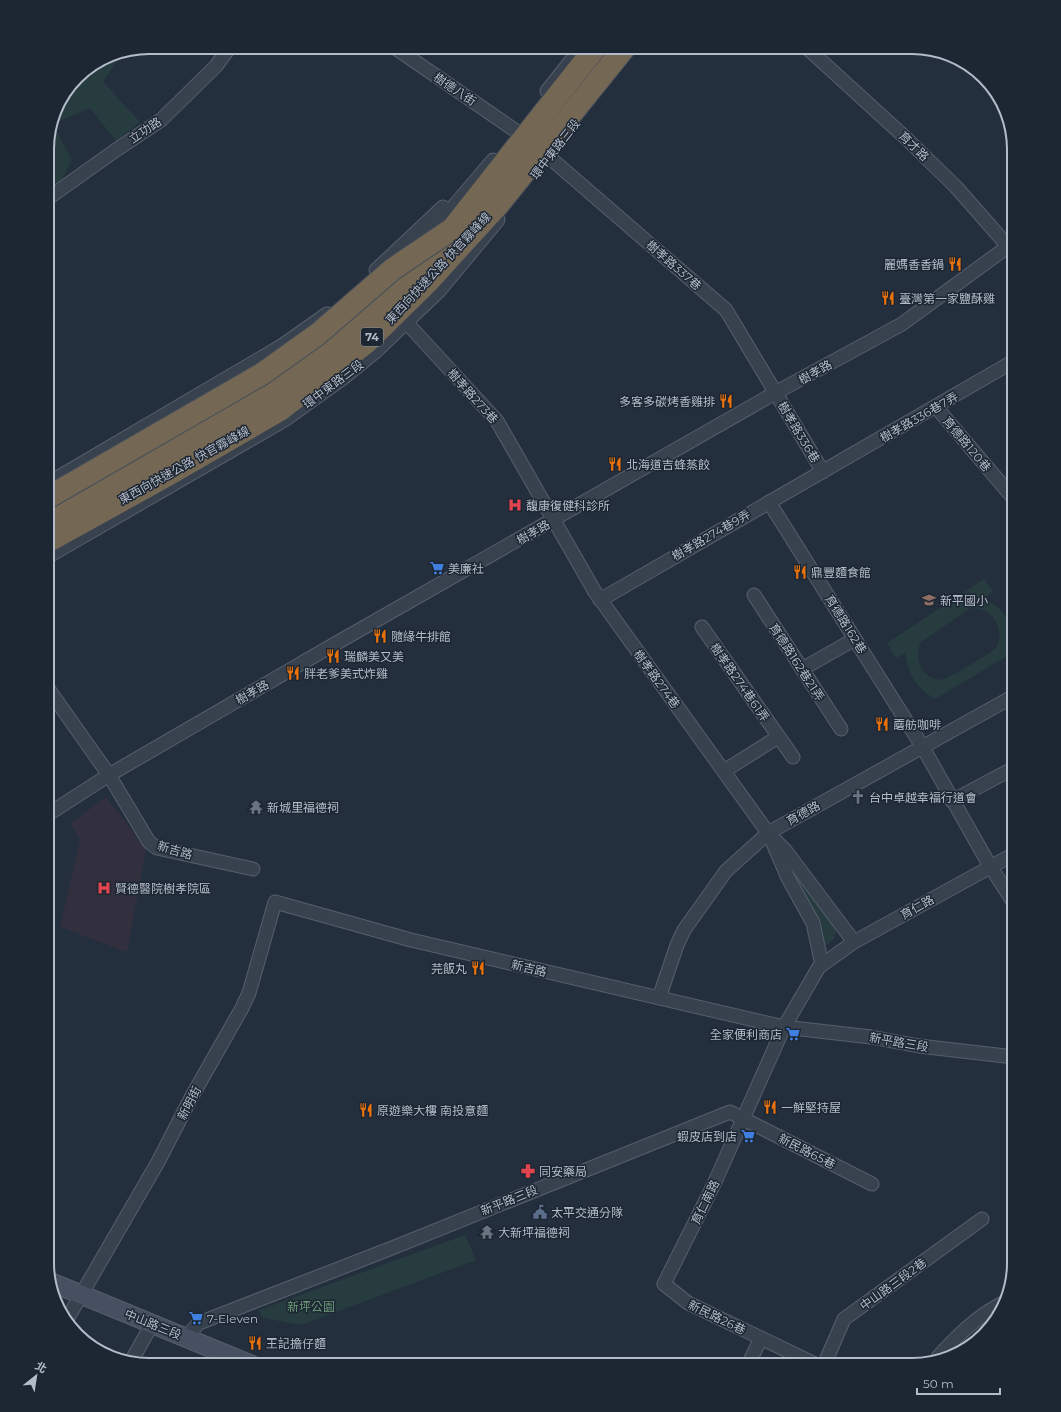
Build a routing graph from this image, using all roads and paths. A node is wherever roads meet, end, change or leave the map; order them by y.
1 (225, 54) edge
2 (417, 54) edge
3 (576, 54) edge
4 (590, 54) edge
5 (619, 54) edge
6 (630, 54) edge
7 (814, 54) edge
8 (516, 131) junction
9 (549, 157) junction
10 (494, 159) junction
11 (54, 194) edge
12 (452, 229) junction
13 (1007, 242) edge
14 (1007, 250) edge
15 (406, 322) junction
16 (1007, 365) edge
17 (775, 393) junction
18 (936, 407) junction
19 (823, 472) junction
20 (54, 480) edge
21 (1007, 491) edge
22 (54, 494) edge
23 (769, 502) junction
24 (54, 503) edge
25 (54, 518) edge
26 (553, 521) junction
27 (54, 538) edge
28 (54, 553) edge
29 (754, 595) dead end
30 (600, 600) junction
31 (702, 627) dead end
32 (855, 639) junction
33 (802, 669) junction
34 (54, 697) edge
35 (1007, 700) edge
36 (840, 729) dead end
37 (778, 736) junction
38 (922, 746) junction
39 (793, 757) dead end
40 (724, 771) junction
41 (1007, 772) edge
42 (109, 775) junction
43 (952, 801) junction
44 (54, 810) edge
45 (768, 832) junction
46 (1007, 858) edge
47 (990, 866) junction
48 (253, 869) dead end
49 (1007, 892) edge
50 (276, 902) joint
51 (854, 942) junction
52 (822, 965) junction
53 (659, 998) junction
54 (784, 1027) junction
55 (1007, 1057) edge
56 (742, 1119) junction
57 (872, 1184) dead end
58 (982, 1219) dead end
59 (57, 1284) edge
60 (664, 1284) joint
61 (82, 1294) junction
62 (996, 1307) edge
63 (70, 1315) edge
64 (152, 1324) junction
65 (186, 1337) junction
66 (761, 1338) junction
67 (942, 1353) edge
68 (134, 1356) edge
69 (236, 1358) edge
70 (751, 1358) edge
71 (804, 1358) edge
72 (821, 1358) edge

1 - 11 street, 立功路
2 - 8 street, 樹德八街
3 - 8 street
4 - 12 highway, 東西向快速公路 快官霧峰線 / 74
5 - 27 highway, 東西向快速公路 快官霧峰線 / 74
6 - 9 street, 環中東路三段
7 - 13 street, 育才路
8 - 10 street
9 - 15 street, 環中東路三段
9 - 17 street, 樹孝路337巷
10 - 20 street
10 - 24 street
12 - 22 highway, 74, bridge
12 - 25 highway, 東西向快速公路 快官霧峰線 / 74, bridge
14 - 17 street, 樹孝路
15 - 26 street, 樹孝路273巷
15 - 28 street, 環中東路三段
16 - 18 street, 樹孝路336巷7弄
17 - 19 street, 樹孝路336巷
17 - 26 street, 樹孝路
18 - 19 street, 樹孝路336巷7弄
18 - 21 street, 育德路120巷
19 - 23 street, 樹孝路274巷9弄
23 - 30 street, 樹孝路274巷9弄
23 - 32 street, 育德路162巷
26 - 30 street, 樹孝路274巷
26 - 42 street, 樹孝路
29 - 33 street, 育德路162巷21弄
30 - 40 street, 樹孝路274巷
31 - 37 street, 樹孝路274巷61弄
32 - 33 street
32 - 38 street, 育德路162巷
33 - 36 street, 育德路162巷21弄
34 - 42 street, 新吉路
35 - 38 street, 育德路
37 - 39 street, 樹孝路274巷61弄
37 - 40 street
38 - 43 street, 育德路162巷
38 - 45 street, 育德路
40 - 45 street, 樹孝路274巷
41 - 43 street
42 - 44 street, 樹孝路
42 - 48 street, 新吉路
43 - 47 street, 育德路162巷
45 - 51 street
45 - 52 street
45 - 53 street, 育德路
46 - 47 street, 育仁路
47 - 49 street, 育德路162巷
47 - 51 street, 育仁路
50 - 53 street, 新吉路
50 - 61 street, 新明街
51 - 52 street, 育仁路
52 - 54 street
53 - 54 street, 新吉路
54 - 55 street, 新平路三段
54 - 56 street
56 - 57 street, 新民路65巷
56 - 60 street, 育仁南路
56 - 65 street, 新平路三段
58 - 72 street, 中山路三段2巷
59 - 61 street, 中山路三段
60 - 66 street, 新民路26巷
61 - 63 street, 新明街
61 - 64 street, 中山路三段
62 - 67 street
64 - 65 street, 中山路三段
64 - 68 street
65 - 69 street, 中山路三段
66 - 70 street
66 - 71 street, 新民路26巷

